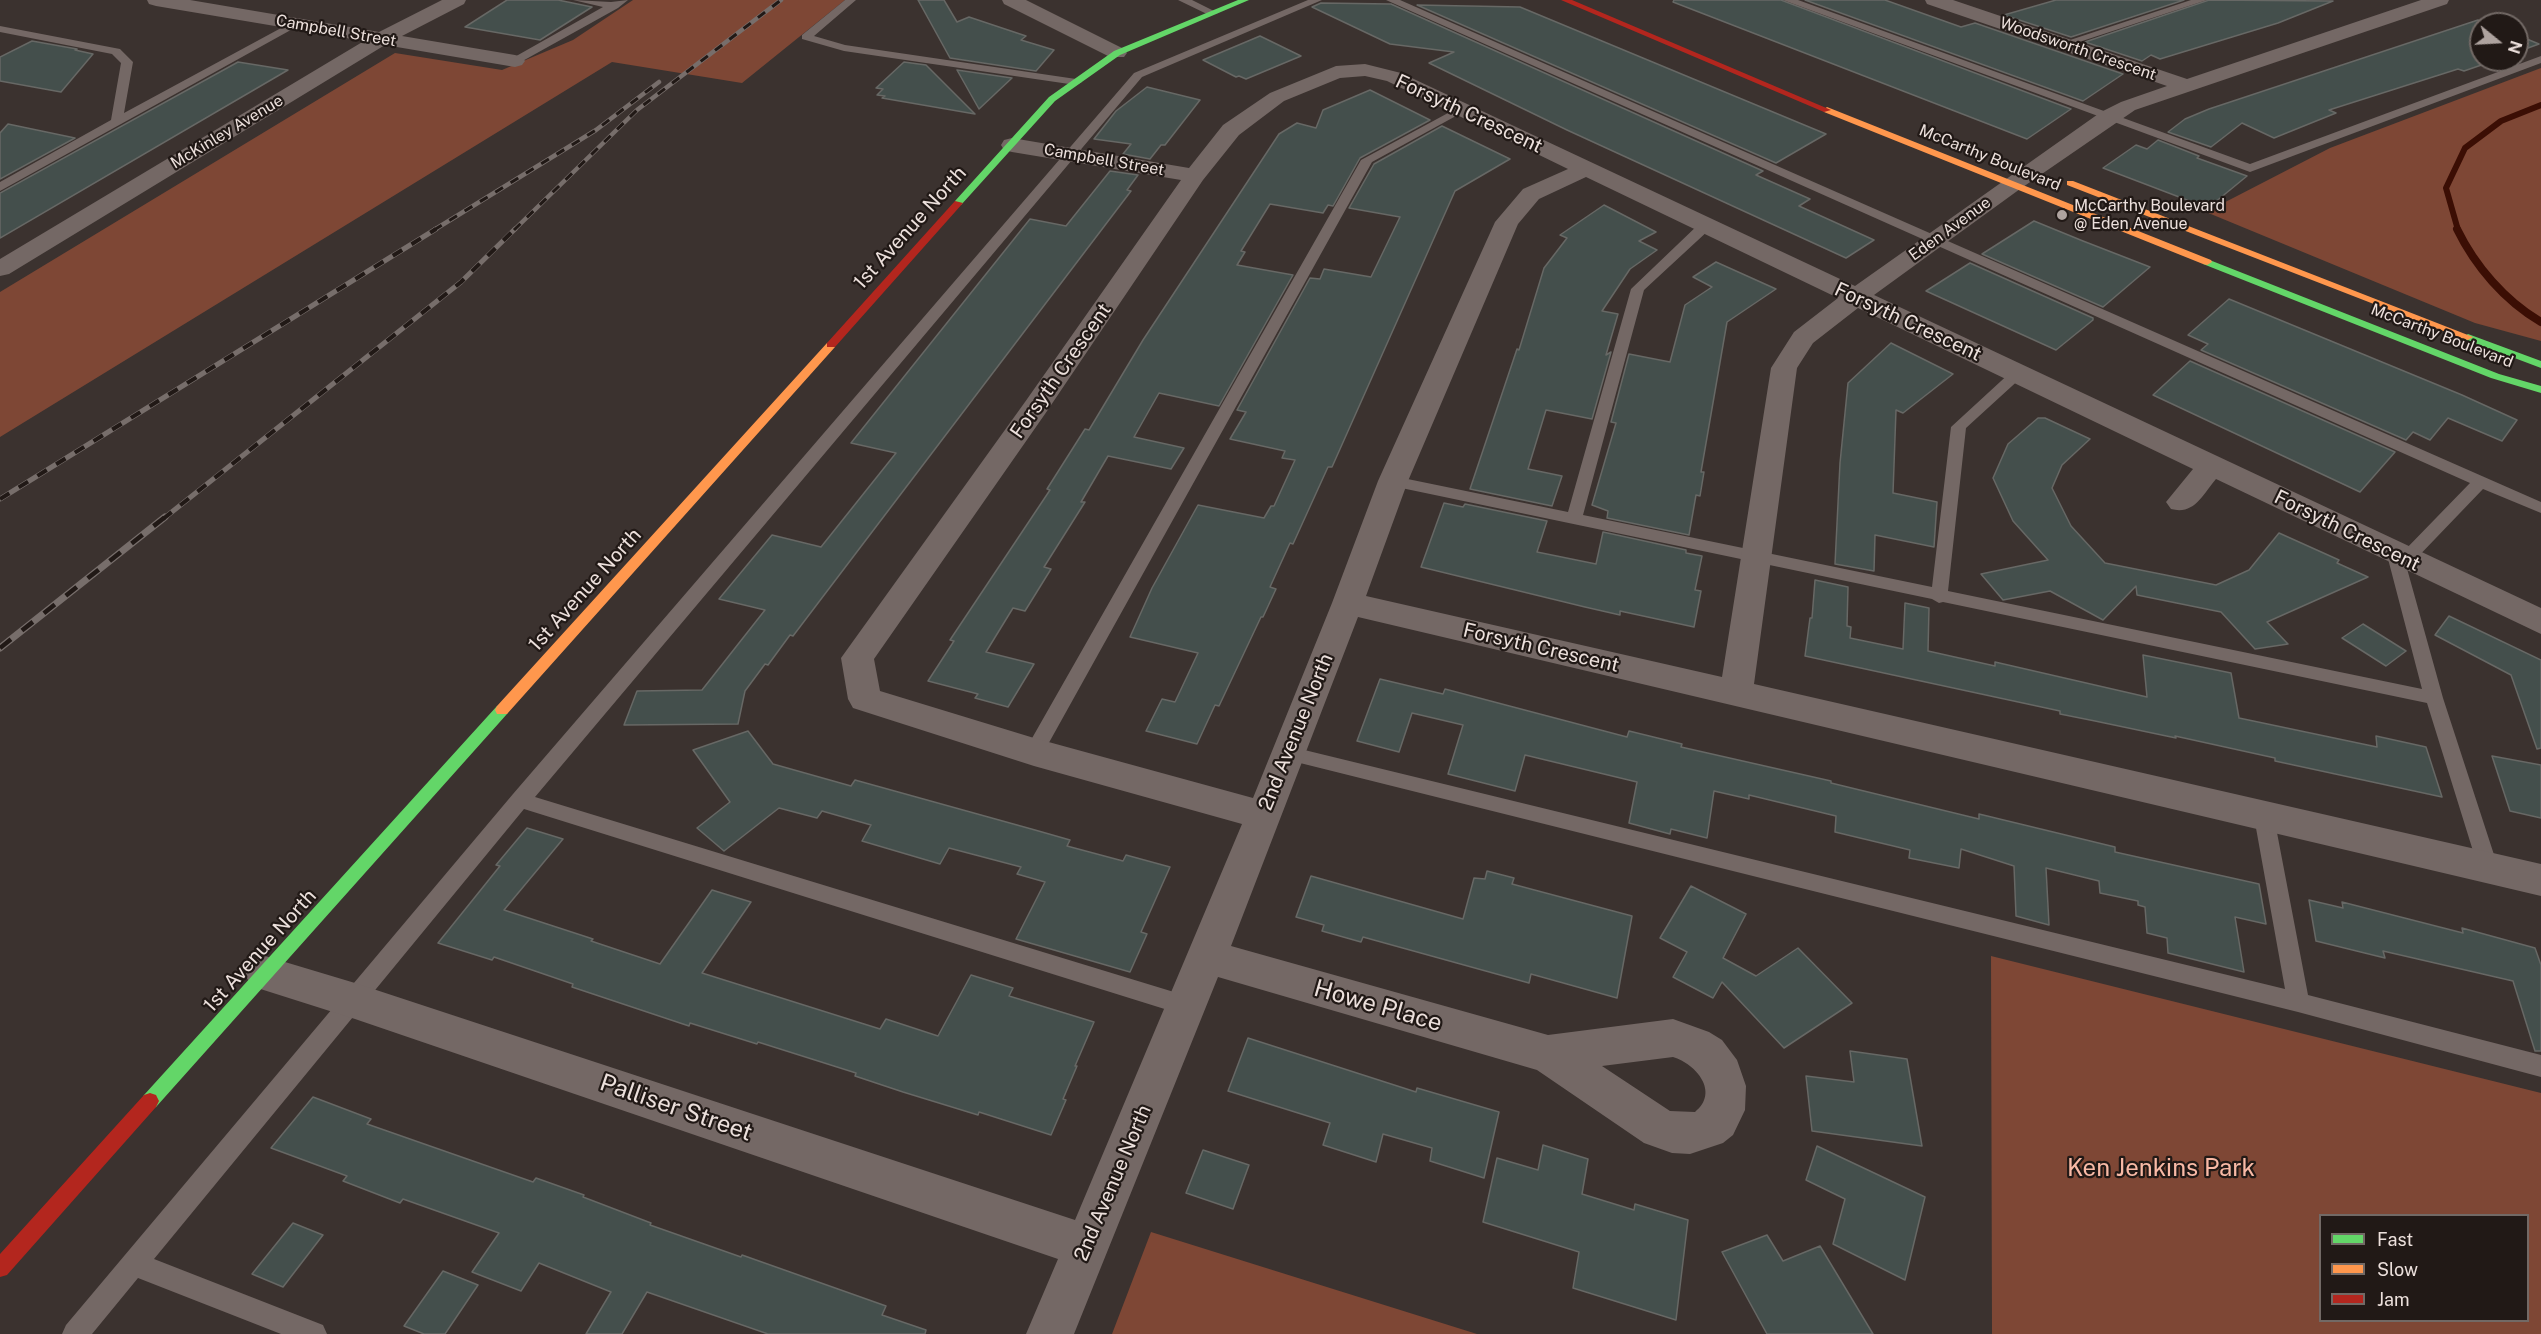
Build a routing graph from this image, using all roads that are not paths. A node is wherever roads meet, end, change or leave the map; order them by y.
1 (156, 0) edge
2 (457, 0) edge
3 (578, 0) edge
4 (852, 0) edge
5 (1011, 0) edge
6 (1183, 0) edge
7 (1245, 0) edge
8 (1317, 0) edge
9 (1391, 0) edge
10 (1565, 0) edge
11 (1788, 0) edge
12 (1934, 0) edge
13 (1977, 0) edge
14 (2202, 0) edge
15 (2440, 0) edge
16 (618, 3) edge
17 (1955, 7) junction
18 (1213, 13) junction
19 (294, 24) junction
20 (0, 29) edge
21 (383, 38) junction
22 (2063, 44) junction
23 (1117, 53) junction
24 (2541, 59) edge
25 (515, 61) joint
26 (1076, 82) junction
27 (2187, 86) junction
28 (1461, 109) junction
29 (2109, 117) junction
30 (117, 122) junction
31 (1012, 145) junction
32 (1071, 155) junction
33 (1586, 169) junction
34 (2032, 173) junction
35 (1195, 176) junction
36 (0, 187) edge
37 (1705, 226) junction
38 (1935, 240) junction
39 (0, 269) edge
40 (1854, 298) junction
41 (2541, 365) edge
42 (2018, 373) junction
43 (2541, 390) edge
44 (2211, 466) junction
45 (1393, 482) junction
46 (2481, 482) junction
47 (2181, 502) dead end
48 (2541, 508) edge
49 (1574, 519) junction
50 (1756, 555) junction
51 (2400, 557) junction
52 (1939, 597) junction
53 (1348, 603) junction
54 (2541, 622) edge
55 (1736, 693) junction
56 (2433, 698) junction
57 (1034, 752) junction
58 (1288, 753) junction
59 (520, 800) junction
60 (1263, 815) junction
61 (2264, 817) junction
62 (2488, 867) junction
63 (2541, 880) edge
64 (1207, 957) junction
65 (265, 974) junction
66 (355, 1000) junction
67 (2298, 1002) junction
68 (1187, 1006) junction
69 (1548, 1054) dead end
70 (2541, 1066) edge
71 (1086, 1246) junction
72 (135, 1264) junction
73 (0, 1268) edge
74 (75, 1334) edge
75 (314, 1334) edge
76 (1050, 1334) edge

1 - 19 street, Campbell Street
2 - 21 street, McKinley Avenue
3 - 16 lane
4 - 26 lane
5 - 23 street
6 - 18 lane
7 - 18 main road, 1st Avenue North
8 - 32 lane
9 - 38 lane
10 - 34 main road, McCarthy Boulevard
11 - 29 lane
12 - 17 street, Woodsworth Crescent
13 - 17 street
14 - 22 lane
15 - 27 street, Eden Avenue
16 - 25 lane
17 - 22 street, Woodsworth Crescent
18 - 23 main road, 1st Avenue North
19 - 21 street, Campbell Street
19 - 30 lane
20 - 30 lane
21 - 25 street, Campbell Street
21 - 39 street, McKinley Avenue
22 - 27 street, Woodsworth Crescent
23 - 26 main road, 1st Avenue North
24 - 29 lane
26 - 31 main road, 1st Avenue North
27 - 29 street, Eden Avenue
28 - 33 street, Forsyth Crescent
28 - 35 street, Forsyth Crescent
28 - 57 lane
29 - 34 street, Eden Avenue
30 - 36 lane
31 - 32 street, Campbell Street
31 - 65 main road, 1st Avenue North
32 - 35 street, Campbell Street
32 - 59 lane
33 - 37 street, Forsyth Crescent
33 - 45 street, 2nd Avenue North
34 - 38 street, Eden Avenue
34 - 41 main road, McCarthy Boulevard
34 - 43 main road, McCarthy Boulevard
35 - 57 street, Forsyth Crescent
37 - 40 street, Forsyth Crescent
37 - 49 lane
38 - 40 street, Eden Avenue
38 - 46 lane
40 - 42 street, Forsyth Crescent
40 - 50 street, Eden Avenue
42 - 44 street, Forsyth Crescent
42 - 52 lane
44 - 47 street
44 - 51 street, Forsyth Crescent
45 - 49 lane
45 - 53 street, 2nd Avenue North
46 - 48 lane
46 - 51 lane
49 - 50 lane
50 - 52 lane
50 - 55 street, Eden Avenue
51 - 54 street, Forsyth Crescent
51 - 56 lane
52 - 56 lane
53 - 55 street, Forsyth Crescent
53 - 58 street, 2nd Avenue North
55 - 61 street, Forsyth Crescent
56 - 62 lane
57 - 60 street, Forsyth Crescent
58 - 60 street, 2nd Avenue North
58 - 67 lane
59 - 66 lane
59 - 68 lane
60 - 64 street, 2nd Avenue North
61 - 62 street, Forsyth Crescent
61 - 67 lane
62 - 63 street, Forsyth Crescent
64 - 68 street, 2nd Avenue North
64 - 69 street, Howe Place
65 - 66 street, Palliser Street
65 - 73 main road, 1st Avenue North
66 - 71 street, Palliser Street
66 - 72 lane
67 - 70 lane
68 - 71 street, 2nd Avenue North
71 - 76 street, 2nd Avenue North
72 - 74 lane
72 - 75 lane

